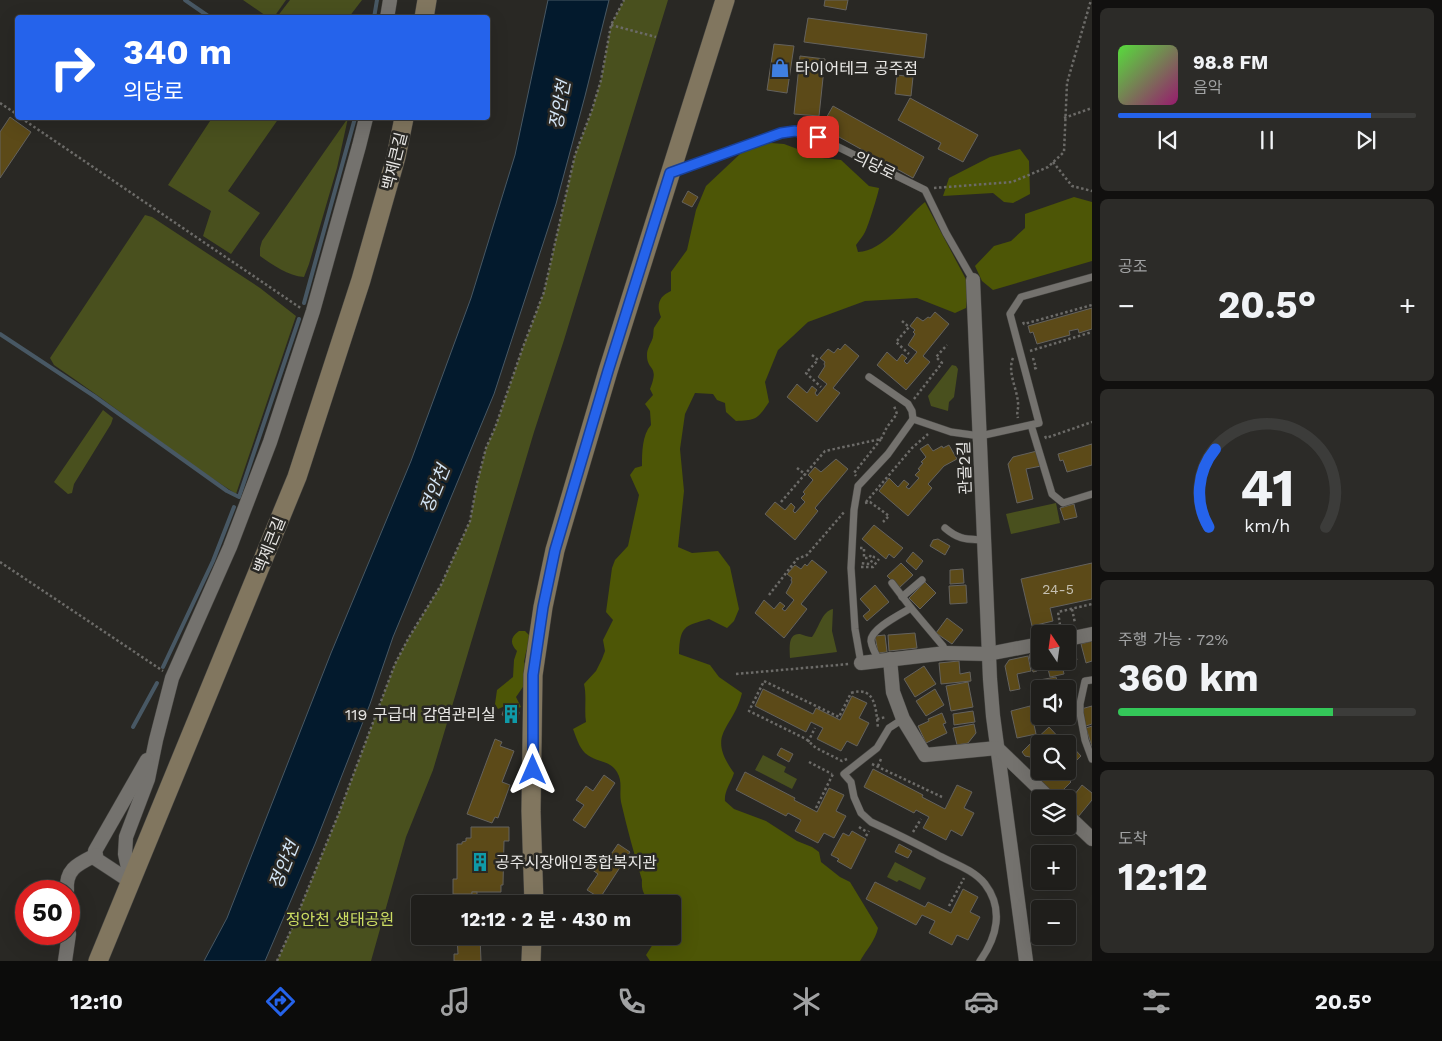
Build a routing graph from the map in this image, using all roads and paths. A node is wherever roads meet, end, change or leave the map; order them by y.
1 (390, 0) edge
2 (428, 0) edge
3 (624, 0) edge
4 (725, 0) edge
5 (1092, 0) edge
6 (388, 15) edge
7 (425, 15) edge
8 (611, 25) junction
9 (656, 37) dead end
10 (0, 103) edge
11 (1092, 108) edge
12 (15, 113) edge
13 (1064, 118) junction
14 (24, 120) edge
15 (366, 120) edge
16 (404, 120) edge
17 (1053, 162) junction
18 (670, 173) junction
19 (925, 190) junction
20 (1092, 191) edge
21 (1092, 277) edge
22 (973, 280) joint
23 (1018, 303) junction
24 (1092, 305) edge
25 (312, 316) junction
26 (902, 321) dead end
27 (1092, 332) edge
28 (947, 345) dead end
29 (1020, 353) junction
30 (909, 354) dead end
31 (812, 355) dead end
32 (1031, 370) dead end
33 (869, 377) dead end
34 (821, 387) dead end
35 (890, 400) dead end
36 (918, 406) dead end
37 (913, 419) junction
38 (1092, 422) edge
39 (1031, 425) junction
40 (1043, 428) dead end
41 (1010, 430) junction
42 (930, 433) dead end
43 (980, 436) junction
44 (881, 439) junction
45 (797, 468) dead end
46 (806, 475) junction
47 (862, 482) junction
48 (1092, 494) edge
49 (781, 502) dead end
50 (849, 514) dead end
51 (883, 522) dead end
52 (945, 528) dead end
53 (983, 540) junction
54 (857, 548) dead end
55 (879, 559) dead end
56 (0, 562) edge
57 (859, 567) junction
58 (859, 572) dead end
59 (922, 580) dead end
60 (892, 583) dead end
61 (769, 595) dead end
62 (902, 596) junction
63 (1092, 604) edge
64 (911, 608) junction
65 (1072, 609) junction
66 (1075, 623) dead end
67 (1060, 625) dead end
68 (1092, 634) edge
69 (1076, 637) edge
70 (1031, 646) edge
71 (946, 653) junction
72 (988, 654) junction
73 (884, 660) junction
74 (861, 663) junction
75 (736, 674) dead end
76 (172, 678) junction
77 (1092, 680) edge
78 (886, 717) dead end
79 (877, 719) junction
80 (903, 719) junction
81 (815, 728) dead end
82 (878, 728) dead end
83 (156, 740) junction
84 (808, 742) junction
85 (998, 748) junction
86 (852, 755) dead end
87 (881, 758) dead end
88 (1092, 759) edge
89 (809, 762) dead end
90 (878, 766) junction
91 (867, 768) dead end
92 (835, 769) dead end
93 (833, 774) junction
94 (1041, 790) edge
95 (942, 797) dead end
96 (816, 808) dead end
97 (921, 819) dead end
98 (1076, 824) edge
99 (859, 827) dead end
100 (905, 830) dead end
101 (868, 832) dead end
102 (1092, 839) edge
103 (96, 855) junction
104 (67, 880) edge
105 (131, 882) junction
106 (971, 882) dead end
107 (534, 895) edge
108 (949, 906) dead end
109 (67, 945) edge
110 (532, 945) edge
111 (65, 961) edge
112 (98, 961) edge
113 (277, 961) edge
114 (531, 961) edge
115 (980, 961) edge
116 (1026, 961) edge

1 - 6 street
2 - 7 main road
3 - 8 path
4 - 18 main road
5 - 13 path
8 - 9 path
8 - 113 path
10 - 12 path
11 - 13 path
13 - 17 path
14 - 25 path
15 - 25 street
16 - 105 main road, 백제큰길
17 - 19 path
17 - 20 path
18 - 19 lane, 의당로
18 - 107 main road
19 - 22 lane
21 - 23 lane
22 - 43 street, 관골2길
23 - 24 path
23 - 29 lane
25 - 76 street
26 - 30 path
27 - 32 path
28 - 36 path
29 - 39 lane
29 - 41 path
31 - 34 path
33 - 37 lane
35 - 44 path
37 - 43 lane
37 - 47 lane
38 - 40 path
39 - 41 lane
39 - 48 lane
41 - 43 lane
42 - 51 path
43 - 53 street, 관골2길
44 - 46 path
44 - 47 path
45 - 46 path
46 - 49 path
47 - 74 lane
50 - 61 path
52 - 53 lane
53 - 72 street, 관골2길
54 - 57 path
55 - 57 path
56 - 76 path
57 - 58 path
59 - 62 lane
60 - 62 lane
62 - 64 lane
63 - 65 path
64 - 71 lane
64 - 73 lane
65 - 66 path
65 - 67 path
68 - 69 street
70 - 72 street
71 - 72 street
71 - 73 street
72 - 85 street, 관골2길
73 - 74 street
73 - 80 street
74 - 75 path
76 - 83 street
77 - 88 lane
78 - 79 path
79 - 82 path
79 - 84 path
80 - 85 street
80 - 115 lane
81 - 84 path
83 - 103 street
83 - 105 street
84 - 86 path
85 - 94 street
85 - 116 street, 관골2길
87 - 90 path
89 - 93 path
90 - 91 path
90 - 95 path
92 - 93 path
93 - 96 path
97 - 100 path
98 - 102 street
99 - 101 path
103 - 104 street
103 - 105 street
105 - 112 main road, 백제큰길
106 - 108 path
109 - 111 street
110 - 114 main road

